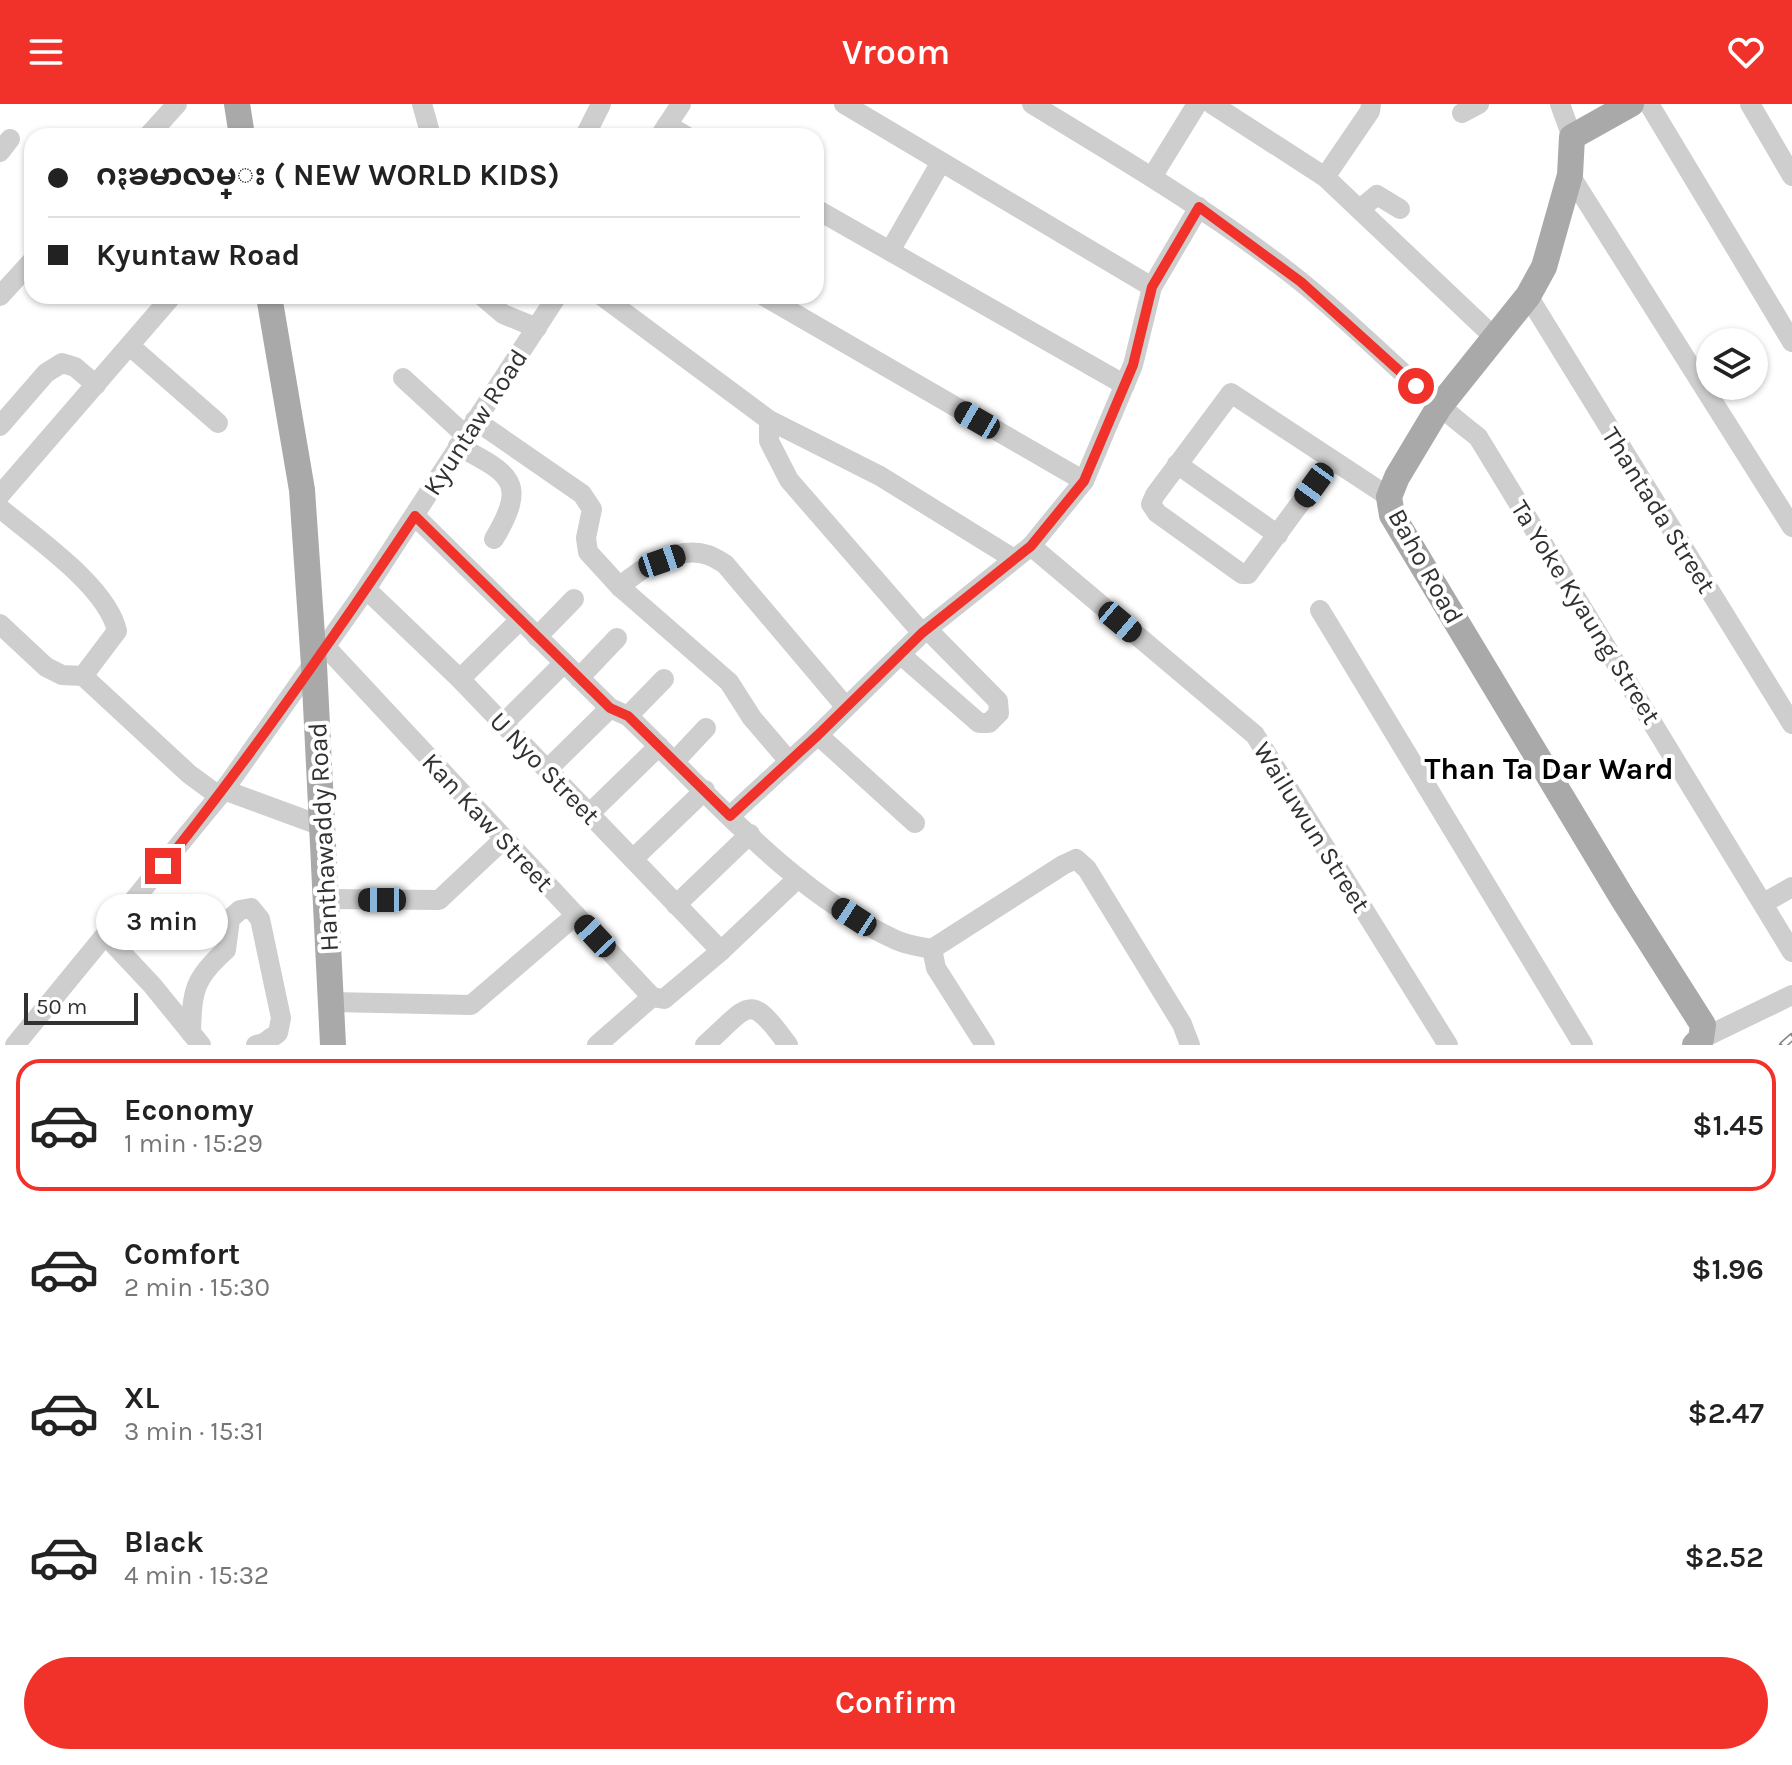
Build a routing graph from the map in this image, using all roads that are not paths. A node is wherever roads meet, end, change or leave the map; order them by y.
1 (177, 104) edge
2 (237, 104) edge
3 (422, 104) edge
4 (601, 104) edge
5 (681, 104) edge
6 (844, 104) edge
7 (1032, 104) edge
8 (1197, 104) edge
9 (1212, 104) edge
10 (1371, 104) edge
11 (1560, 104) edge
12 (1631, 104) edge
13 (1649, 104) edge
14 (1750, 104) edge
15 (155, 128) edge
16 (241, 128) edge
17 (429, 128) edge
18 (589, 128) edge
19 (666, 128) edge
20 (1572, 137) junction
21 (941, 162) junction
22 (1570, 175) junction
23 (1792, 176) edge
24 (1152, 177) junction
25 (1325, 177) junction
26 (1199, 207) junction
27 (1360, 209) junction
28 (1400, 209) dead end
29 (824, 214) edge
30 (890, 251) junction
31 (24, 270) edge
32 (1152, 287) junction
33 (0, 296) edge
34 (1528, 296) junction
35 (165, 304) edge
36 (270, 304) edge
37 (491, 304) edge
38 (552, 304) edge
39 (613, 304) edge
40 (778, 304) edge
41 (537, 328) junction
42 (1493, 336) junction
43 (1792, 342) edge
44 (130, 346) junction
45 (403, 378) dead end
46 (96, 385) junction
47 (1125, 385) junction
48 (1439, 407) junction
49 (769, 420) junction
50 (218, 423) dead end
51 (0, 426) edge
52 (466, 434) junction
53 (1332, 460) junction
54 (1177, 464) junction
55 (1084, 481) junction
56 (0, 497) edge
57 (1389, 497) junction
58 (415, 516) junction
59 (1792, 527) edge
60 (1278, 535) junction
61 (494, 539) dead end
62 (1022, 553) junction
63 (620, 587) junction
64 (366, 589) junction
65 (574, 599) dead end
66 (1320, 610) dead end
67 (520, 620) junction
68 (0, 624) edge
69 (924, 631) junction
70 (537, 637) junction
71 (617, 638) dead end
72 (900, 654) junction
73 (319, 655) junction
74 (564, 663) junction
75 (83, 676) junction
76 (579, 678) junction
77 (460, 679) junction
78 (664, 679) dead end
79 (845, 706) junction
80 (619, 712) junction
81 (503, 724) junction
82 (1792, 724) edge
83 (706, 728) dead end
84 (818, 735) junction
85 (659, 746) junction
86 (788, 760) junction
87 (675, 761) junction
88 (547, 770) junction
89 (705, 790) junction
90 (222, 793) junction
91 (589, 814) junction
92 (730, 816) junction
93 (915, 823) dead end
94 (322, 826) junction
95 (750, 834) junction
96 (504, 839) junction
97 (633, 859) junction
98 (798, 878) junction
99 (1792, 887) edge
100 (325, 899) junction
101 (1764, 903) junction
102 (676, 905) junction
103 (576, 915) junction
104 (106, 936) junction
105 (932, 949) junction
106 (721, 951) junction
107 (1792, 952) edge
108 (1792, 995) edge
109 (652, 997) junction
110 (332, 1002) junction
111 (196, 1039) edge
112 (25, 1041) edge
113 (1184, 1042) edge
114 (1698, 1042) edge
115 (256, 1045) edge
116 (333, 1045) edge
117 (597, 1045) edge
118 (705, 1045) edge
119 (788, 1045) edge
120 (985, 1045) edge
121 (1448, 1045) edge
122 (1583, 1045) edge

1 - 15 street
2 - 16 main road
3 - 17 street
4 - 18 street
5 - 19 street
6 - 21 street
7 - 24 street, Ta Yoke Kyaung Street
8 - 24 street
9 - 25 street
10 - 25 street
11 - 20 street
12 - 20 main road
13 - 43 street
14 - 23 street
20 - 22 main road, Baho Road
21 - 30 street
21 - 32 street
22 - 34 main road, Baho Road
22 - 59 street
24 - 26 street, Ta Yoke Kyaung Street
25 - 27 street
26 - 32 street
26 - 48 street, Ta Yoke Kyaung Street
27 - 28 street
27 - 42 street
29 - 30 street
30 - 47 street
31 - 33 street
32 - 47 street
34 - 42 main road, Baho Road
34 - 82 street, Thantada Street
35 - 44 street
36 - 73 main road, Hanthawaddy Road
37 - 41 street
38 - 41 street, Kyuntaw Road
39 - 49 street, Wailuwun Street
40 - 55 street
41 - 52 street, Kyuntaw Road
42 - 48 main road, Baho Road
44 - 46 street
44 - 50 street
45 - 52 street
46 - 51 street
46 - 56 street
47 - 55 street
48 - 57 main road, Baho Road
48 - 101 street, Ta Yoke Kyaung Street
49 - 62 street, Wailuwun Street
49 - 69 street
52 - 58 street, Kyuntaw Road
52 - 61 street
52 - 63 street
53 - 54 street
53 - 57 street
53 - 60 street
54 - 60 street
54 - 60 street
55 - 62 street
56 - 75 street
57 - 114 main road, Baho Road
58 - 64 street, Kyuntaw Road
58 - 67 street
62 - 69 street
62 - 121 street, Wailuwun Street
63 - 79 street
63 - 86 street
64 - 73 street, Kyuntaw Road
64 - 77 street, U Nyo Street
65 - 70 street
66 - 122 street
67 - 70 street
67 - 77 street
68 - 75 street
69 - 72 street
69 - 72 street
70 - 74 street
71 - 76 street
72 - 79 street
73 - 90 street, Kyuntaw Road
73 - 94 main road, Hanthawaddy Road
73 - 96 street, Kan Kaw Street
74 - 76 street
74 - 81 street
75 - 90 street
76 - 80 street
77 - 81 street, U Nyo Street
78 - 80 street
79 - 84 street
80 - 85 street
80 - 88 street
81 - 88 street, U Nyo Street
83 - 87 street
84 - 86 street
84 - 93 street
85 - 87 street
85 - 91 street
86 - 92 street
87 - 89 street
88 - 91 street, U Nyo Street
89 - 92 street
89 - 97 street
90 - 94 street
90 - 104 street, Kyuntaw Road
91 - 97 street, U Nyo Street
92 - 95 street
94 - 100 main road, Hanthawaddy Road
95 - 98 street
95 - 102 street
96 - 100 street
96 - 103 street, Kan Kaw Street
97 - 102 street, U Nyo Street
98 - 105 street
98 - 106 street
99 - 101 street
100 - 110 main road, Hanthawaddy Road
101 - 107 street, Ta Yoke Kyaung Street
102 - 106 street, U Nyo Street
103 - 109 street, Kan Kaw Street
103 - 110 street
104 - 111 street
104 - 112 street, Kyuntaw Road
105 - 113 street
105 - 120 street
106 - 109 street
108 - 114 street
109 - 117 street
110 - 116 main road, Hanthawaddy Road
111 - 115 street
118 - 119 street

